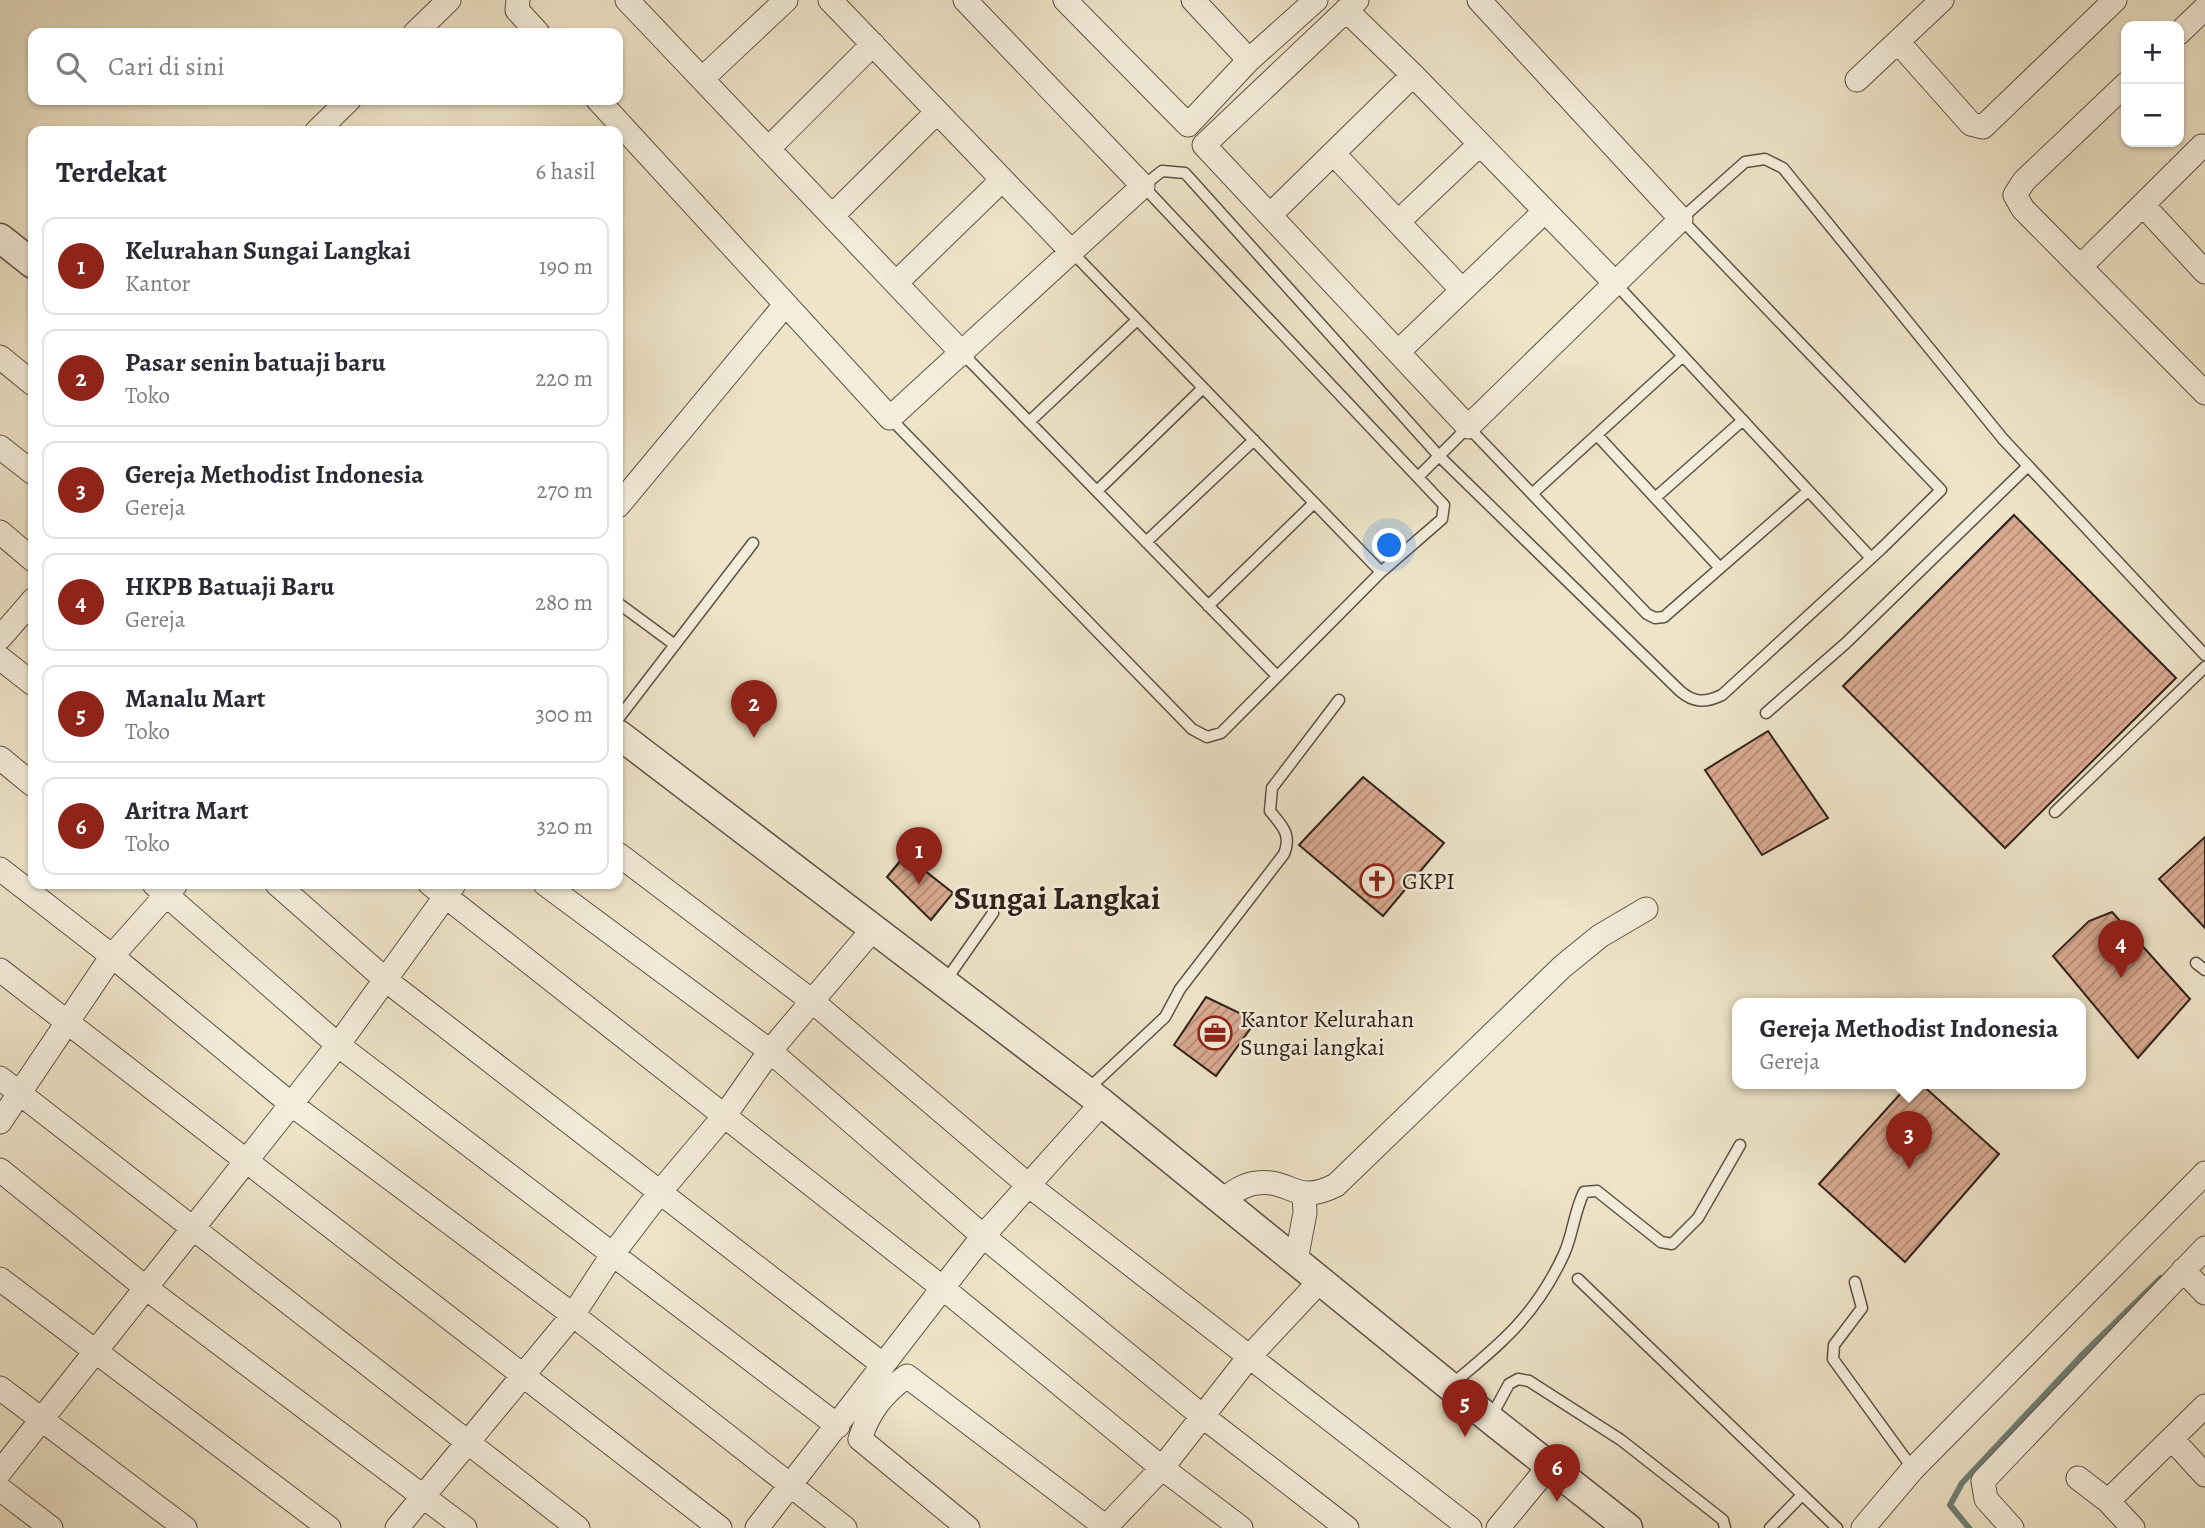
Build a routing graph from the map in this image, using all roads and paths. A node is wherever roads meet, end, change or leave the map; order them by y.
1 (449, 0) edge
2 (518, 0) edge
3 (627, 0) edge
4 (786, 0) edge
5 (830, 0) edge
6 (965, 0) edge
7 (1065, 0) edge
8 (1316, 0) edge
9 (1479, 0) edge
10 (1942, 0) edge
11 (2115, 0) edge
12 (1195, 1) edge
13 (1351, 5) edge
14 (2205, 8) edge
15 (420, 28) edge
16 (534, 28) edge
17 (2184, 28) edge
18 (1898, 42) junction
19 (873, 44) junction
20 (1249, 60) junction
21 (1413, 75) junction
22 (702, 79) junction
23 (1857, 80) dead end
24 (2121, 89) edge
25 (344, 105) edge
26 (603, 105) edge
27 (937, 111) junction
28 (322, 126) edge
29 (622, 126) edge
30 (623, 128) edge
31 (1480, 144) junction
32 (2204, 146) edge
33 (768, 149) junction
34 (1333, 153) junction
35 (1002, 180) junction
36 (1143, 186) junction
37 (2143, 205) junction
38 (1545, 211) junction
39 (1271, 214) junction
40 (832, 216) junction
41 (1681, 219) junction
42 (1398, 222) junction
43 (0, 238) edge
44 (1070, 250) junction
45 (28, 260) edge
46 (2080, 267) junction
47 (2205, 272) edge
48 (896, 283) junction
49 (1615, 283) junction
50 (1462, 290) junction
51 (785, 306) junction
52 (1137, 320) junction
53 (1399, 351) junction
54 (963, 354) junction
55 (1683, 356) junction
56 (0, 357) edge
57 (28, 380) edge
58 (1203, 388) junction
59 (2205, 393) edge
60 (890, 418) junction
61 (1743, 420) junction
62 (1029, 422) junction
63 (1468, 427) junction
64 (1597, 435) junction
65 (1254, 440) junction
66 (0, 447) edge
67 (1439, 456) junction
68 (2028, 466) junction
69 (28, 469) edge
70 (1419, 476) junction
71 (1097, 491) junction
72 (1808, 491) junction
73 (1533, 493) junction
74 (1655, 498) junction
75 (623, 500) edge
76 (1314, 503) junction
77 (0, 532) edge
78 (1146, 542) junction
79 (753, 543) dead end
80 (28, 556) edge
81 (1871, 558) junction
82 (1720, 568) junction
83 (1381, 572) junction
84 (28, 606) edge
85 (1208, 606) junction
86 (623, 607) edge
87 (0, 638) edge
88 (675, 645) junction
89 (2205, 655) edge
90 (0, 658) edge
91 (2205, 667) edge
92 (1276, 675) junction
93 (28, 680) edge
94 (1339, 700) dead end
95 (623, 713) edge
96 (1766, 713) dead end
97 (623, 738) edge
98 (0, 758) edge
99 (28, 781) edge
100 (2055, 812) dead end
101 (623, 858) edge
102 (0, 869) edge
103 (164, 889) edge
104 (168, 889) edge
105 (283, 889) edge
106 (442, 889) edge
107 (444, 889) edge
108 (552, 889) edge
109 (1646, 909) dead end
110 (993, 913) dead end
111 (874, 928) junction
112 (112, 956) junction
113 (0, 970) edge
114 (387, 981) junction
115 (944, 983) junction
116 (812, 1001) junction
117 (67, 1022) junction
118 (338, 1045) junction
119 (771, 1051) junction
120 (0, 1078) edge
121 (19, 1093) junction
122 (1094, 1097) junction
123 (291, 1104) junction
124 (725, 1115) junction
125 (0, 1122) edge
126 (1740, 1146) dead end
127 (246, 1161) junction
128 (0, 1170) edge
129 (2205, 1173) edge
130 (1027, 1184) junction
131 (660, 1192) junction
132 (1304, 1194) junction
133 (1223, 1199) junction
134 (193, 1228) junction
135 (983, 1236) junction
136 (2205, 1248) edge
137 (612, 1255) junction
138 (1296, 1260) junction
139 (2183, 1270) junction
140 (0, 1279) edge
141 (1578, 1279) dead end
142 (1320, 1280) junction
143 (1855, 1282) dead end
144 (146, 1288) junction
145 (944, 1289) junction
146 (2205, 1293) edge
147 (573, 1315) junction
148 (95, 1352) junction
149 (1249, 1357) junction
150 (882, 1363) junction
151 (523, 1376) junction
152 (1451, 1385) junction
153 (0, 1388) edge
154 (2205, 1406) edge
155 (1201, 1415) junction
156 (1490, 1419) junction
157 (41, 1420) junction
158 (838, 1426) junction
159 (2172, 1439) junction
160 (468, 1442) junction
161 (1550, 1465) junction
162 (1161, 1468) junction
163 (1913, 1469) junction
164 (0, 1472) edge
165 (2205, 1475) edge
166 (2078, 1478) dead end
167 (791, 1485) junction
168 (0, 1489) edge
169 (425, 1495) junction
170 (1802, 1495) junction
171 (2108, 1501) junction
172 (51, 1528) edge
173 (185, 1528) edge
174 (329, 1528) edge
175 (397, 1528) edge
176 (466, 1528) edge
177 (578, 1528) edge
178 (720, 1528) edge
179 (757, 1528) edge
180 (845, 1528) edge
181 (968, 1528) edge
182 (1106, 1528) edge
183 (1241, 1528) edge
184 (1347, 1528) edge
185 (1470, 1528) edge
186 (1498, 1528) edge
187 (1628, 1528) edge
188 (1725, 1528) edge
189 (1770, 1528) edge
190 (1837, 1528) edge
191 (1863, 1528) edge
192 (2011, 1528) edge
193 (2133, 1528) edge

1 - 15 street
2 - 16 street
3 - 22 street
4 - 22 street
5 - 19 street
6 - 36 street
7 - 20 street
8 - 20 street
9 - 41 street
10 - 18 street
11 - 18 street
12 - 20 street
13 - 21 street
13 - 39 street
14 - 17 street
18 - 23 street
19 - 27 street
19 - 33 street
21 - 31 street
21 - 34 street
22 - 33 street
24 - 46 street
25 - 28 street
26 - 29 street
27 - 35 street
27 - 40 street
30 - 51 street
31 - 38 street
31 - 42 street
32 - 37 street
33 - 40 street
34 - 39 street
34 - 42 street
35 - 44 street
35 - 48 street
36 - 44 street
36 - 67 lane
36 - 70 lane
37 - 46 street
37 - 47 street
38 - 49 street
38 - 50 street
39 - 53 street
40 - 48 street
41 - 49 street
41 - 68 lane
41 - 81 lane
42 - 50 street
43 - 45 street
44 - 52 lane
44 - 54 street
46 - 59 street
48 - 54 street
49 - 55 lane
49 - 63 street
50 - 53 street
51 - 60 street
51 - 75 street
52 - 58 lane
52 - 62 lane
53 - 63 street
54 - 60 street
54 - 62 lane
55 - 61 lane
55 - 64 lane
56 - 57 street
58 - 65 lane
58 - 71 lane
60 - 92 lane
61 - 72 lane
61 - 74 lane
62 - 71 lane
63 - 67 lane
63 - 73 lane
64 - 73 lane
64 - 74 lane
65 - 76 lane
65 - 78 lane
66 - 69 street
67 - 70 lane
67 - 81 lane
68 - 89 lane
68 - 96 lane
70 - 83 lane
71 - 78 lane
72 - 81 lane
72 - 82 lane
73 - 82 lane
74 - 82 lane
76 - 83 lane
76 - 85 lane
77 - 80 street
78 - 85 lane
79 - 88 lane
83 - 92 lane
84 - 87 street
85 - 92 lane
86 - 88 lane
88 - 95 lane
90 - 93 street
91 - 100 lane
94 - 122 lane
97 - 111 street
98 - 99 street
101 - 116 street
102 - 112 street
103 - 112 street
104 - 118 street
105 - 114 street
106 - 114 street
107 - 124 street
108 - 119 street
109 - 132 street
110 - 115 lane
111 - 115 street
111 - 116 street
112 - 117 street
112 - 123 street
113 - 117 street
114 - 118 street
114 - 131 street
115 - 122 street
116 - 119 street
116 - 130 street
117 - 121 street
117 - 127 street
118 - 123 street
118 - 137 street
119 - 124 street
119 - 135 street
120 - 121 street
121 - 125 street
121 - 134 street
122 - 130 street
122 - 133 street
123 - 127 street
123 - 147 street
124 - 131 street
124 - 145 street
126 - 152 lane
127 - 134 street
127 - 151 street
128 - 144 street
129 - 163 street
130 - 135 street
130 - 149 street
131 - 137 street
131 - 150 street
132 - 133 street
132 - 138 street
133 - 138 street
134 - 144 street
134 - 160 street
135 - 145 street
135 - 155 street
136 - 139 street
137 - 147 street
137 - 158 street
138 - 142 street
139 - 146 street
139 - 192 street
140 - 148 street
141 - 170 lane
142 - 149 street
142 - 152 street
143 - 163 lane
144 - 148 street
144 - 169 street
145 - 150 street
145 - 162 street
147 - 151 street
147 - 167 street
148 - 157 street
148 - 174 street
149 - 155 street
149 - 185 street
150 - 158 street
151 - 160 street
151 - 178 street
152 - 156 street
153 - 157 street
154 - 159 street
155 - 162 street
155 - 184 street
156 - 161 street
156 - 188 lane
157 - 164 street
157 - 173 street
158 - 167 street
159 - 165 street
159 - 171 street
160 - 169 street
160 - 177 street
161 - 186 street
161 - 187 street
162 - 182 street
162 - 183 street
163 - 191 street
166 - 171 street
167 - 179 street
167 - 180 street
168 - 172 street
169 - 175 street
169 - 176 street
170 - 189 lane
170 - 190 lane
171 - 193 street
181 - 182 street

